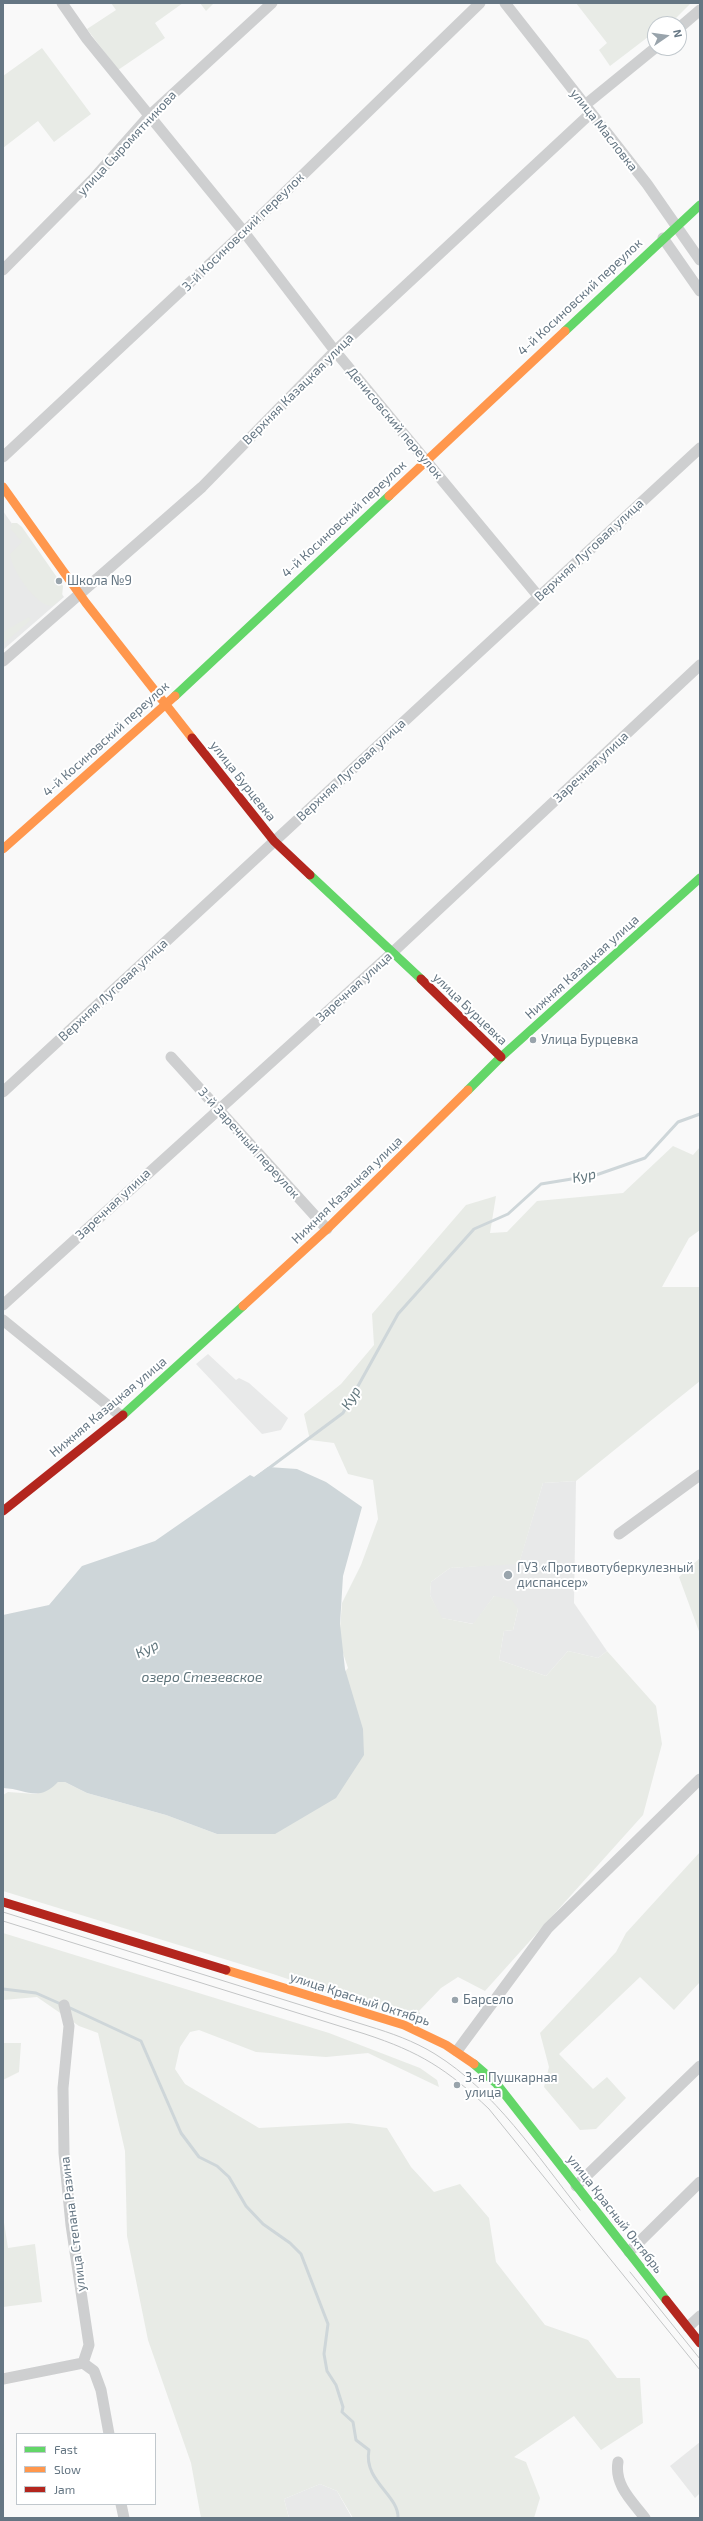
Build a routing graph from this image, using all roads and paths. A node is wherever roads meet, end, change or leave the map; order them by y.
1 (62, 3) edge
2 (272, 3) edge
3 (480, 3) edge
4 (505, 3) edge
5 (700, 10) edge
6 (687, 21) edge
7 (647, 55) edge
8 (588, 109) junction
9 (149, 116) junction
10 (700, 205) edge
11 (676, 225) junction
12 (244, 232) junction
13 (663, 238) junction
14 (700, 260) edge
15 (3, 270) edge
16 (700, 291) edge
17 (335, 351) junction
18 (700, 448) edge
19 (3, 457) edge
20 (425, 460) junction
21 (3, 487) edge
22 (80, 595) junction
23 (538, 597) junction
24 (3, 661) edge
25 (700, 665) edge
26 (166, 704) junction
27 (274, 841) junction
28 (3, 849) edge
29 (700, 878) edge
30 (393, 952) junction
31 (172, 1057) dead end
32 (501, 1057) junction
33 (3, 1092) edge
34 (217, 1108) junction
35 (327, 1229) junction
36 (3, 1305) edge
37 (3, 1320) edge
38 (120, 1416) junction
39 (700, 1475) edge
40 (3, 1511) edge
41 (619, 1534) dead end
42 (700, 1779) edge
43 (3, 1902) edge
44 (64, 2005) dead end
45 (457, 2051) junction
46 (700, 2066) edge
47 (700, 2182) edge
48 (576, 2186) junction
49 (628, 2252) junction
50 (700, 2316) edge
51 (688, 2327) junction
52 (700, 2344) edge
53 (84, 2363) junction
54 (3, 2379) edge
55 (109, 2433) edge
56 (618, 2462) dead end
57 (122, 2505) edge
58 (124, 2518) edge
59 (645, 2518) edge

1 - 9 street, Денисовский переулок
2 - 9 street, улица Сыромятникова
3 - 12 street, 3-й Косиновский переулок
4 - 8 street, улица Масловка
5 - 6 street
7 - 8 street, Верхняя Казацкая улица
8 - 11 street, улица Масловка
8 - 17 street, Верхняя Казацкая улица
9 - 12 street, Денисовский переулок
9 - 15 street, улица Сыромятникова
10 - 11 street, 4-й Косиновский переулок
11 - 13 street, 4-й Косиновский переулок
11 - 14 street, улица Масловка
12 - 17 street, Денисовский переулок
12 - 19 street, 3-й Косиновский переулок
13 - 16 street
13 - 20 street, 4-й Косиновский переулок
17 - 20 street, Денисовский переулок
17 - 22 street, Верхняя Казацкая улица
18 - 23 street, Верхняя Луговая улица
20 - 23 street, Денисовский переулок
20 - 26 street, 4-й Косиновский переулок
21 - 22 street, улица Бурцевка
22 - 24 street, Верхняя Казацкая улица
22 - 26 street, улица Бурцевка
23 - 27 street, Верхняя Луговая улица
25 - 30 street, Заречная улица
26 - 27 street, улица Бурцевка
26 - 28 street, 4-й Косиновский переулок
27 - 30 street, улица Бурцевка
27 - 33 street, Верхняя Луговая улица
29 - 32 street, Нижняя Казацкая улица
30 - 32 street, улица Бурцевка
30 - 34 street, Заречная улица
31 - 34 street, 3-й Заречный переулок
32 - 35 street, Нижняя Казацкая улица
34 - 35 street, 3-й Заречный переулок
34 - 36 street, Заречная улица
35 - 38 street, Нижняя Казацкая улица
37 - 38 street
38 - 40 street, Нижняя Казацкая улица
39 - 41 street
42 - 45 street
43 - 45 street, улица Красный Октябрь
44 - 53 street, улица Степана Разина
45 - 48 street, улица Красный Октябрь
46 - 48 street
47 - 49 street
48 - 49 street, улица Красный Октябрь
49 - 51 street, улица Красный Октябрь
50 - 51 street
51 - 52 street, улица Красный Октябрь
53 - 54 street
53 - 55 street
56 - 59 street
57 - 58 street

